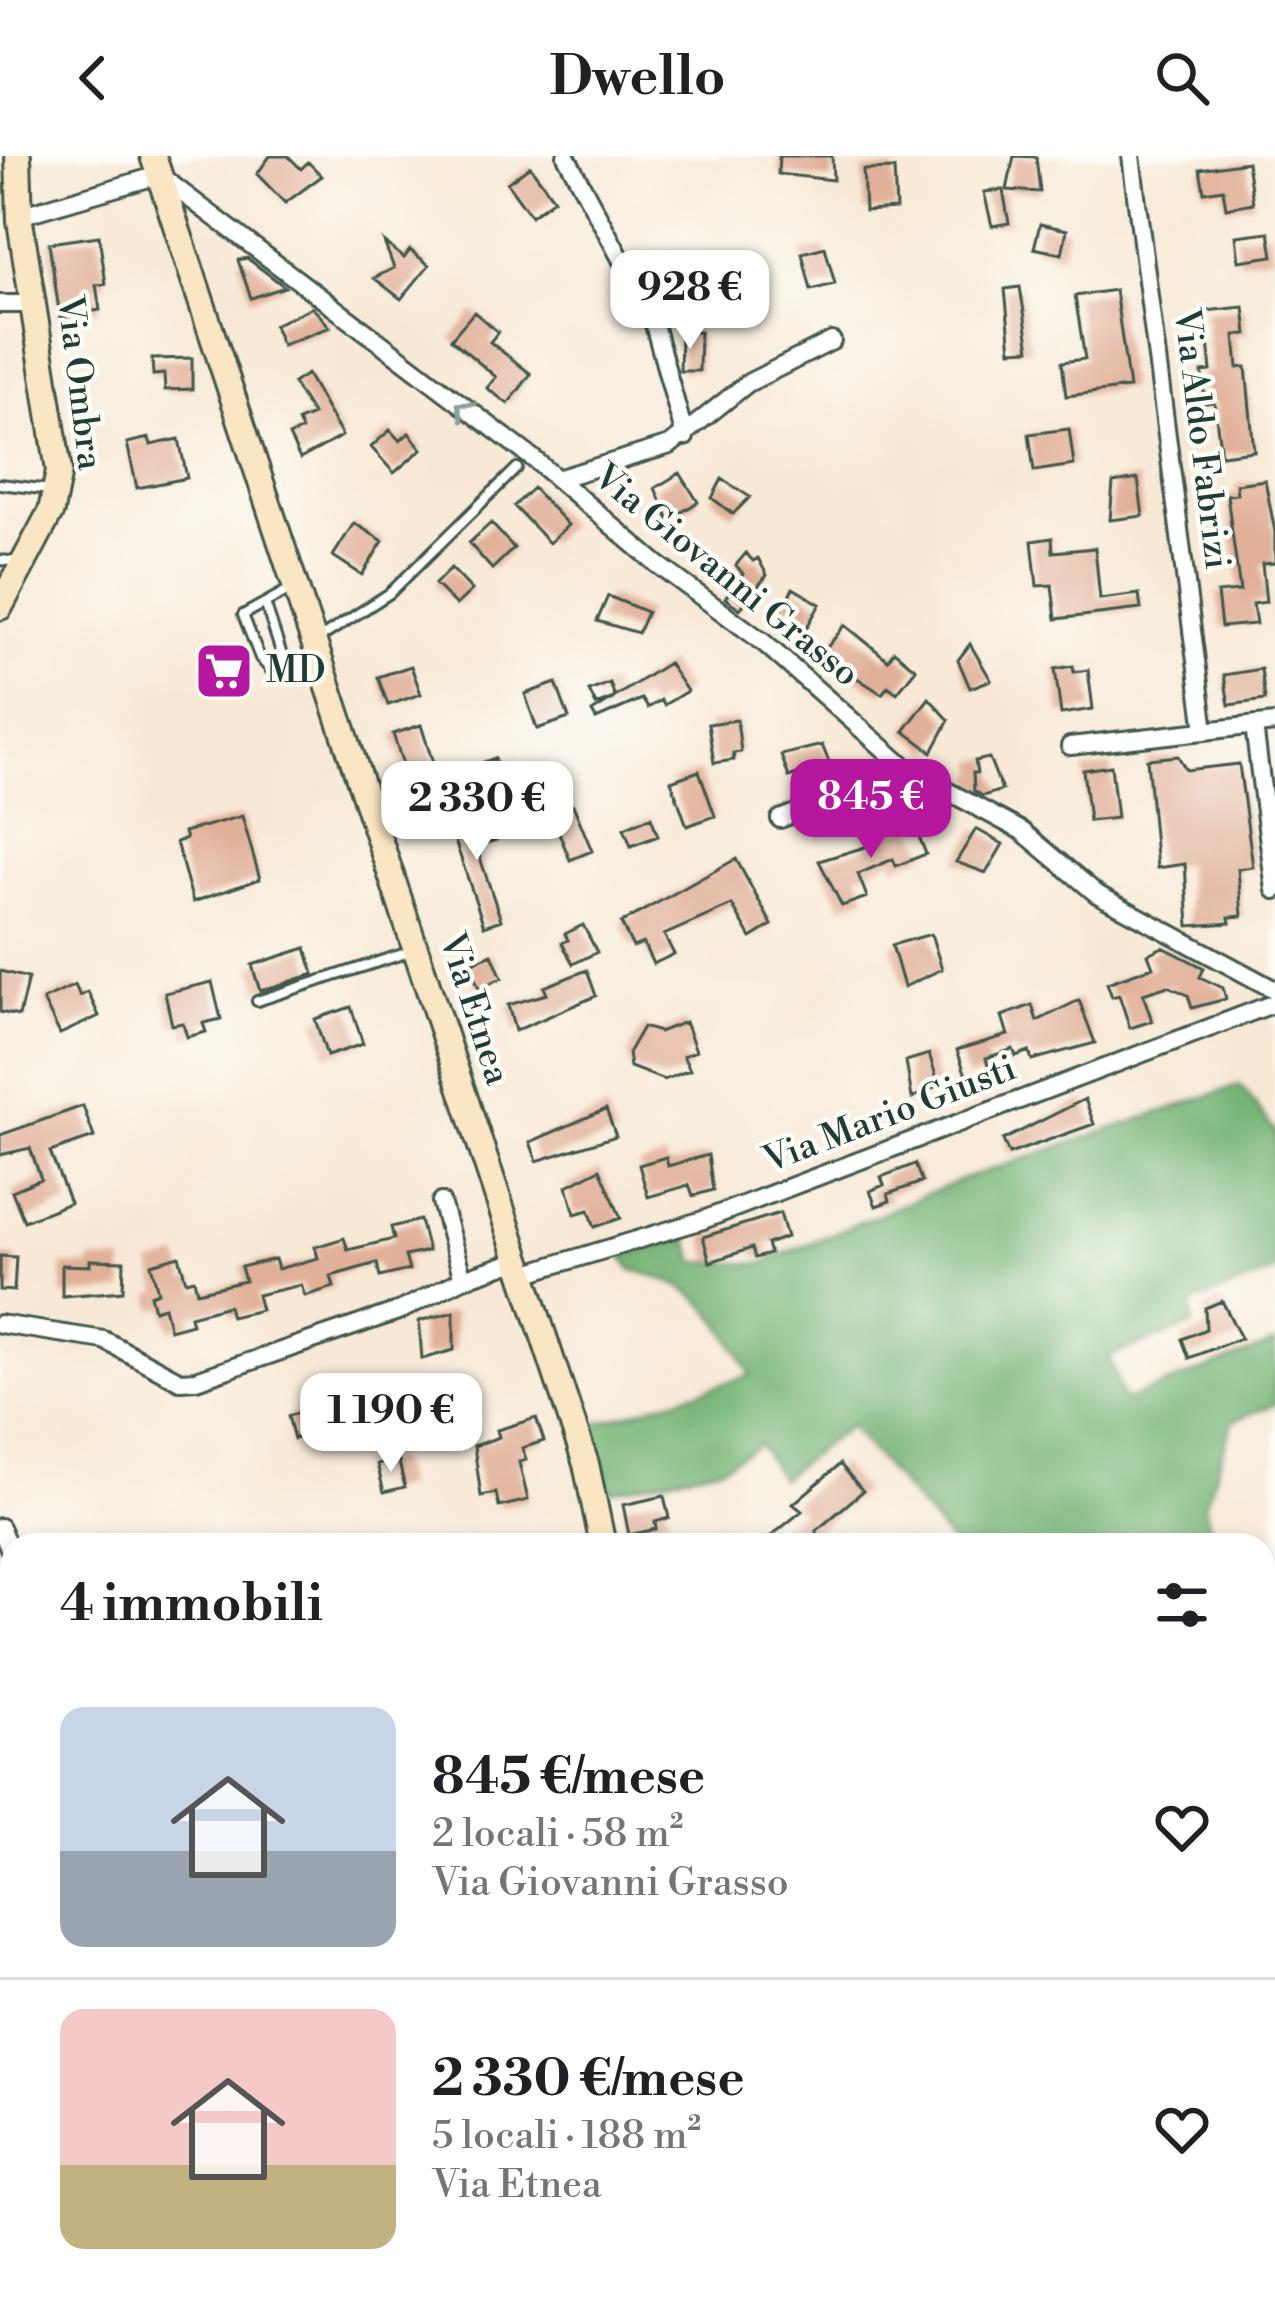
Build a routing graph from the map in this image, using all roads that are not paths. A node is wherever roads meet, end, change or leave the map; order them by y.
1 (18, 156) edge
2 (566, 156) edge
3 (1131, 156) edge
4 (156, 166) edge
5 (13, 220) edge
6 (0, 304) edge
7 (34, 304) junction
8 (832, 341) dead end
9 (685, 436) junction
10 (517, 468) dead end
11 (557, 479) junction
12 (0, 484) edge
13 (57, 490) junction
14 (0, 560) edge
15 (26, 562) junction
16 (295, 586) junction
17 (265, 603) junction
18 (0, 607) edge
19 (314, 642) junction
20 (322, 668) junction
21 (289, 677) junction
22 (1275, 723) edge
23 (1254, 726) junction
24 (1205, 730) junction
25 (1070, 746) dead end
26 (908, 770) junction
27 (780, 819) dead end
28 (1275, 890) edge
29 (416, 949) junction
30 (1275, 990) edge
31 (257, 1001) dead end
32 (1275, 1003) edge
33 (441, 1202) dead end
34 (521, 1267) junction
35 (463, 1279) junction
36 (0, 1324) edge
37 (600, 1533) edge

1 - 5 main road, Via Ombra
2 - 9 street
3 - 24 street, Via Aldo Fabrizi
4 - 5 street
11 -> 4 street, Via Giovanni Grasso
4 - 16 main road, Via Etnea
5 - 7 main road, Via Ombra
6 - 7 street
7 - 13 main road, Via Ombra
8 - 9 street
9 - 11 street
10 - 19 lane
11 - 26 street, Via Giovanni Grasso
12 - 13 lane
13 - 15 main road, Via Ombra
14 - 15 lane
15 - 18 main road, Via Ombra
16 - 17 lane
16 - 19 main road, Via Etnea
17 - 21 lane
17 - 21 lane
19 - 20 main road, Via Etnea
20 - 21 lane
20 - 29 main road, Via Etnea
22 - 23 street
23 - 24 street
23 - 28 street
24 - 25 street
26 - 27 street
26 - 30 street, Via Giovanni Grasso
29 - 31 lane
29 - 34 main road, Via Etnea
32 - 34 street, Via Mario Giusti
33 - 35 street
34 - 35 street, Via Mario Giusti
34 - 37 main road, Via Etnea
35 - 36 street, Via Mario Giusti

